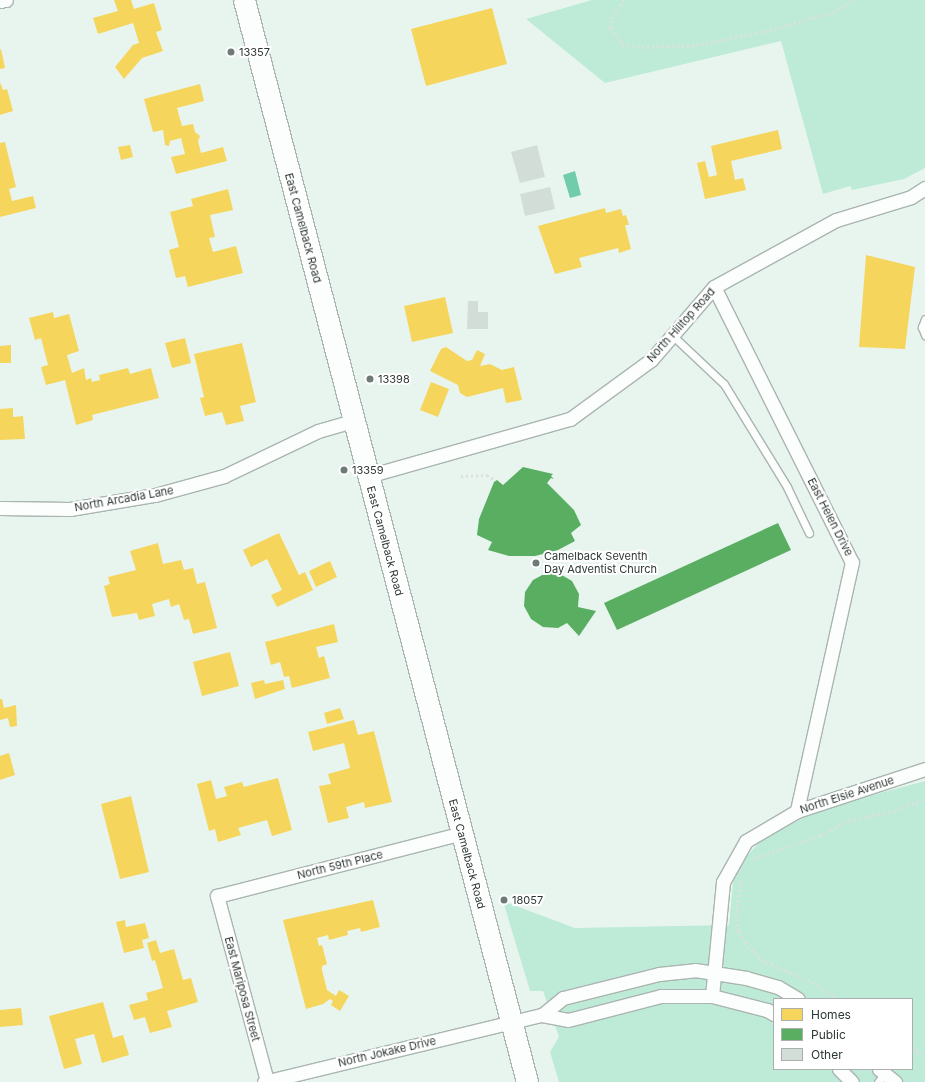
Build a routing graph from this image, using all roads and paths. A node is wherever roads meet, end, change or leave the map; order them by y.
1 (6, 0) edge
2 (244, 0) edge
3 (624, 0) edge
4 (856, 0) edge
5 (0, 1) edge
6 (925, 188) edge
7 (714, 287) junction
8 (925, 319) edge
9 (672, 335) junction
10 (925, 335) edge
11 (354, 421) junction
12 (368, 476) junction
13 (460, 476) dead end
14 (495, 480) dead end
15 (0, 508) edge
16 (809, 533) dead end
17 (925, 769) edge
18 (925, 799) edge
19 (797, 811) junction
20 (462, 833) junction
21 (750, 861) dead end
22 (742, 874) dead end
23 (217, 896) joint
24 (714, 972) junction
25 (712, 996) junction
26 (796, 998) edge
27 (836, 998) edge
28 (773, 1013) edge
29 (542, 1015) junction
30 (511, 1023) junction
31 (913, 1049) edge
32 (925, 1055) edge
33 (840, 1070) edge
34 (880, 1075) edge
35 (265, 1082) edge
36 (527, 1082) edge
37 (852, 1082) edge
38 (895, 1082) edge

1 - 5 street
2 - 11 main road, East Camelback Road
3 - 4 path
6 - 7 street, North Hilltop Road
7 - 9 street, North Hilltop Road
7 - 19 street, East Helen Drive
8 - 10 lane
9 - 12 street, North Hilltop Road
9 - 16 lane
11 - 12 main road, East Camelback Road
11 - 15 street, North Arcadia Lane
12 - 20 main road, East Camelback Road
13 - 14 path
17 - 19 street, North Elsie Avenue
18 - 21 path
19 - 24 street, North Elsie Avenue
20 - 23 street, North 59th Place
20 - 30 main road, East Camelback Road
22 - 27 path
23 - 35 street, East Mariposa Street
24 - 25 street, North Elsie Avenue
24 - 26 street
24 - 29 street
25 - 28 street
25 - 29 street
29 - 30 street, North Jokake Drive
30 - 35 street, North Jokake Drive
30 - 36 main road, East Camelback Road
31 - 32 path
33 - 37 street
34 - 38 street

